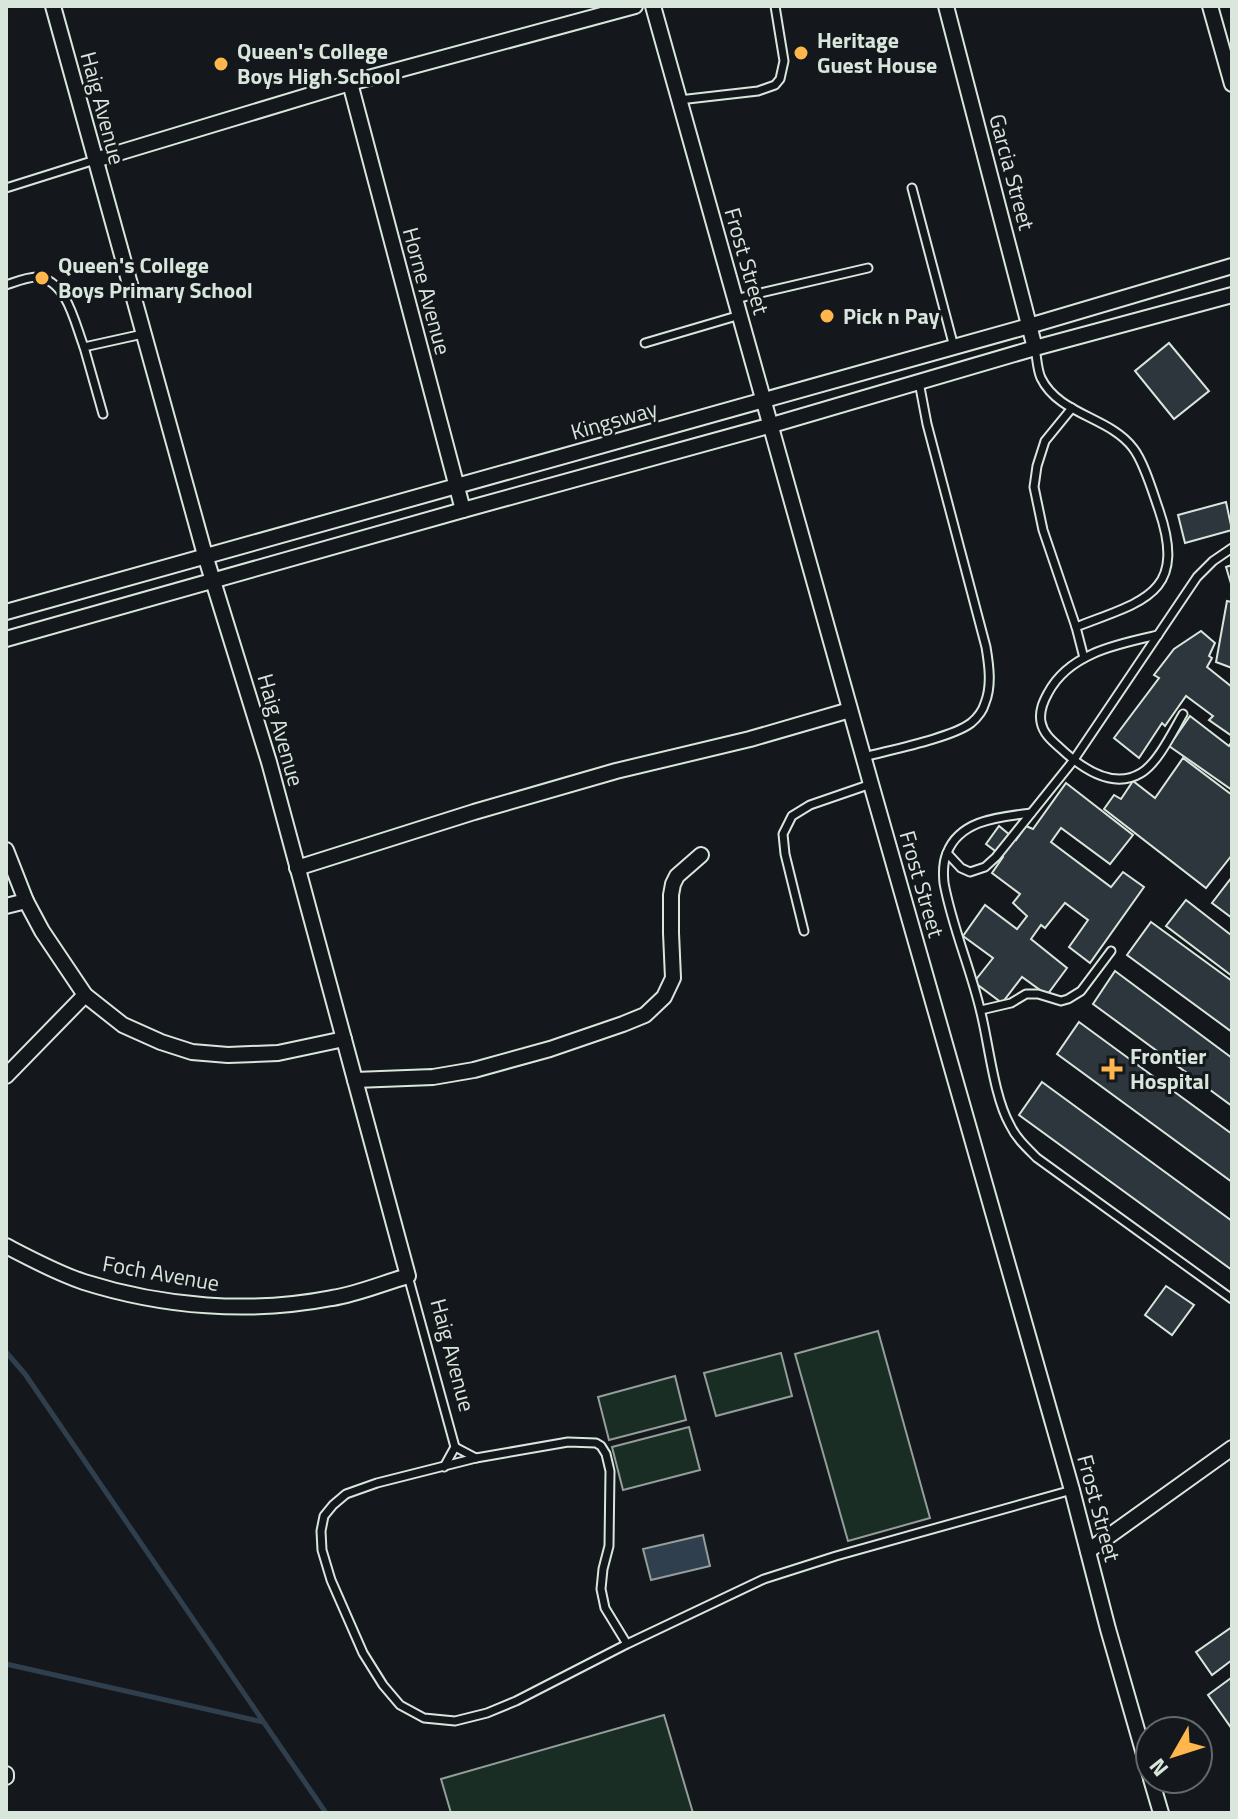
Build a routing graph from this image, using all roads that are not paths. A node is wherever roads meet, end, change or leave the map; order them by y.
1 (53, 6) edge
2 (635, 6) edge
3 (653, 6) edge
4 (775, 6) edge
5 (946, 6) edge
6 (1210, 6) edge
7 (1229, 58) edge
8 (350, 83) junction
9 (1232, 84) edge
10 (679, 100) junction
11 (95, 160) junction
12 (6, 188) edge
13 (912, 188) dead end
14 (1232, 266) edge
15 (868, 268) dead end
16 (6, 285) edge
17 (1232, 295) edge
18 (735, 299) junction
19 (740, 315) junction
20 (1029, 326) junction
21 (143, 334) junction
22 (645, 343) dead end
23 (84, 347) junction
24 (954, 347) junction
25 (1035, 348) junction
26 (919, 382) junction
27 (764, 400) junction
28 (1072, 408) junction
29 (103, 414) dead end
30 (772, 425) junction
31 (456, 487) junction
32 (463, 510) junction
33 (1232, 548) edge
34 (205, 555) junction
35 (213, 580) junction
36 (6, 612) edge
37 (1076, 627) junction
38 (1158, 635) junction
39 (6, 639) edge
40 (1084, 658) junction
41 (850, 710) junction
42 (1183, 714) dead end
43 (864, 757) junction
44 (1073, 761) junction
45 (871, 784) junction
46 (1031, 813) junction
47 (6, 850) edge
48 (947, 853) junction
49 (701, 855) dead end
50 (297, 868) junction
51 (26, 901) junction
52 (6, 906) edge
53 (804, 931) dead end
54 (1111, 951) dead end
55 (85, 995) junction
56 (981, 1010) junction
57 (344, 1039) junction
58 (6, 1076) edge
59 (355, 1080) junction
60 (6, 1246) edge
61 (408, 1276) junction
62 (1232, 1299) edge
63 (455, 1447) junction
64 (1232, 1448) edge
65 (476, 1458) junction
66 (444, 1467) junction
67 (1072, 1490) junction
68 (1088, 1551) junction
69 (627, 1644) junction
70 (1134, 1716) edge

1 - 11 street, Haig Avenue
2 - 8 street
3 - 10 street, Frost Street
4 - 10 lane
5 - 20 street, Garcia Street
6 - 7 street
7 - 9 street
8 - 11 street
8 - 31 street, Horne Avenue
10 - 18 street, Frost Street
11 - 12 lane
11 - 21 street, Haig Avenue
13 - 24 lane
14 - 20 street, Kingsway
15 - 18 lane
16 - 23 lane
17 - 25 street
18 - 19 street, Frost Street
19 - 22 lane
19 - 27 street, Frost Street
20 - 24 street, Kingsway
20 - 25 street, Garcia Street
21 - 23 lane
21 - 34 street, Haig Avenue
23 - 29 lane
24 - 27 street, Kingsway
25 - 26 street
25 - 28 lane
26 - 30 street
26 - 43 lane
27 - 30 street, Frost Street
27 - 31 street, Kingsway
28 - 37 lane
28 - 37 lane
30 - 32 street
30 - 41 street, Frost Street
31 - 32 street, Horne Avenue
31 - 34 street, Kingsway
32 - 35 street
33 - 38 lane
34 - 35 street, Haig Avenue
34 - 36 street, Kingsway
35 - 39 street
35 - 50 street, Haig Avenue
37 - 40 lane
38 - 40 lane
38 - 44 lane
40 - 44 lane
41 - 43 street, Frost Street
41 - 50 street
42 - 44 lane
43 - 45 street, Frost Street
44 - 46 lane
45 - 53 lane
45 - 67 street, Frost Street
46 - 48 lane
46 - 48 lane
47 - 51 street
48 - 56 lane
49 - 59 street
50 - 57 street, Haig Avenue
51 - 52 street
51 - 55 street
54 - 56 lane
55 - 57 street
55 - 58 street
56 - 62 lane
57 - 59 street, Haig Avenue
59 - 61 street, Haig Avenue
60 - 61 street, Foch Avenue
61 - 63 lane, Haig Avenue
63 - 65 lane
63 - 66 lane, Haig Avenue
64 - 68 street
65 - 66 lane
65 - 69 lane
66 - 69 lane
67 - 68 street, Frost Street
67 - 69 lane
68 - 70 street, Frost Street

